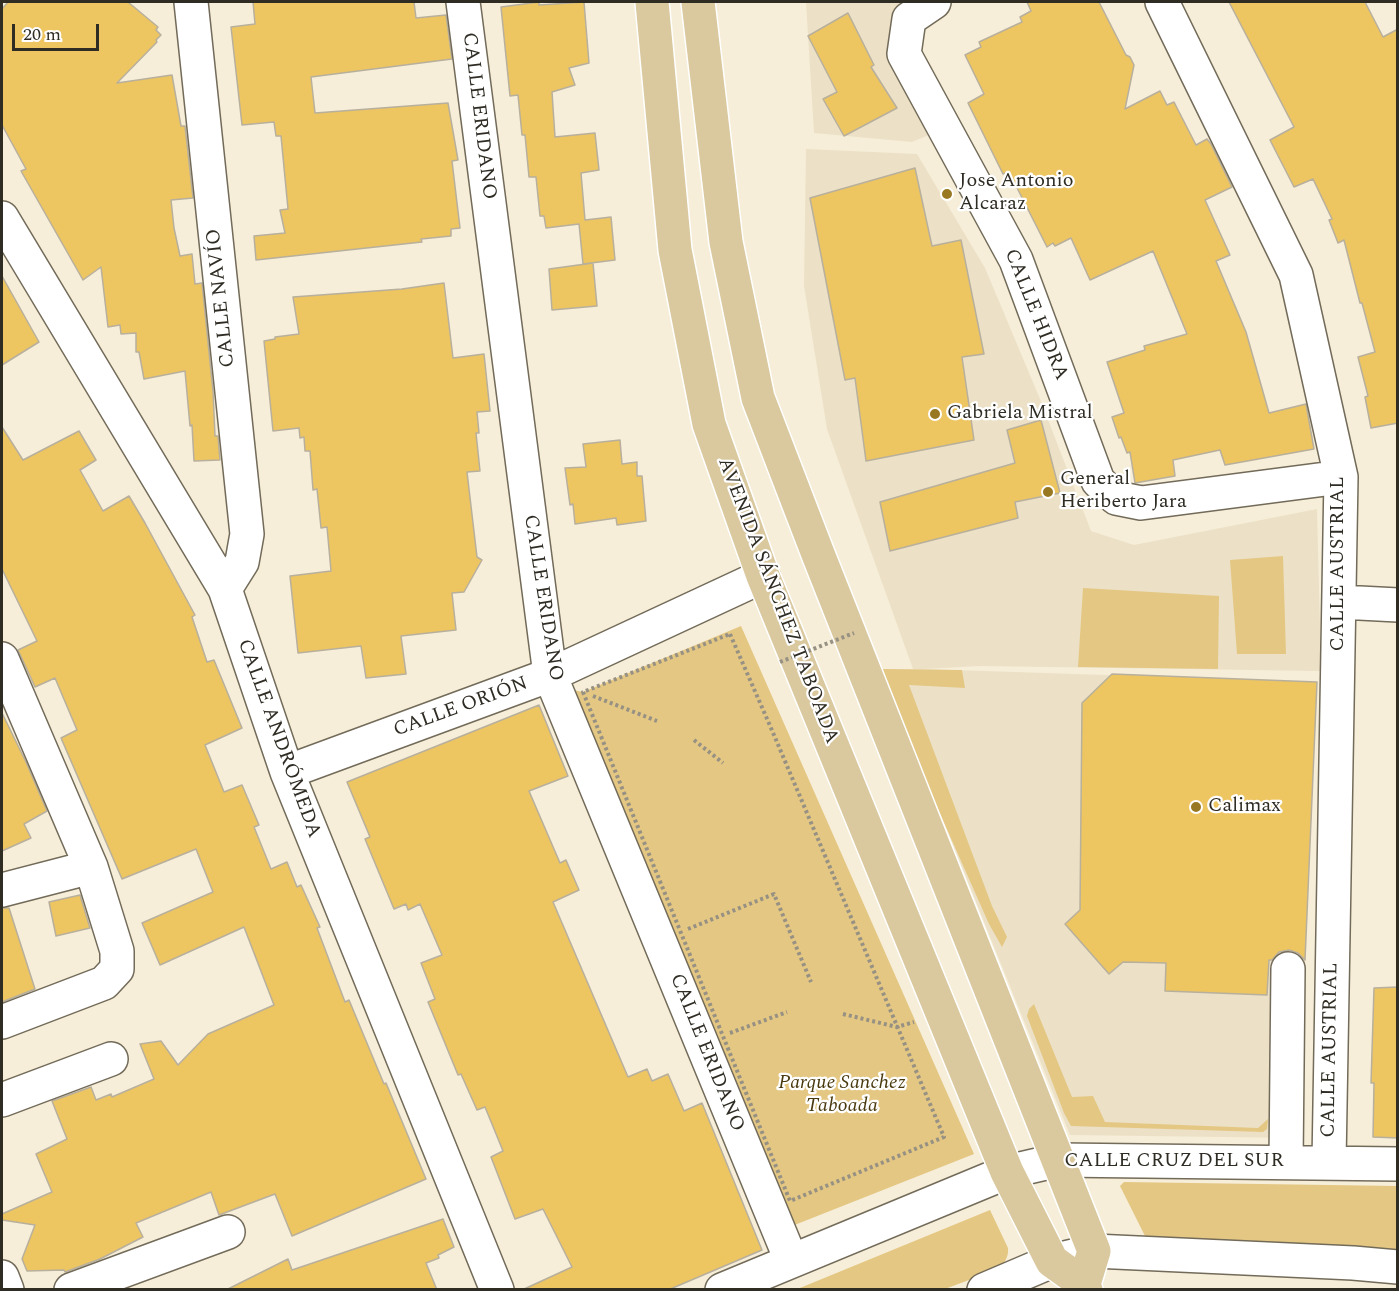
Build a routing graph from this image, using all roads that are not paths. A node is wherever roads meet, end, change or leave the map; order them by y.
1 (463, 2) edge
2 (652, 2) edge
3 (698, 2) edge
4 (934, 2) edge
5 (1162, 2) edge
6 (185, 7) edge
7 (2, 218) edge
8 (1341, 477) junction
9 (764, 576) junction
10 (225, 589) junction
11 (1340, 602) junction
12 (1398, 604) edge
13 (2, 660) edge
14 (550, 675) junction
15 (287, 772) junction
16 (91, 867) junction
17 (2, 890) edge
18 (1288, 969) dead end
19 (2, 1022) edge
20 (111, 1059) dead end
21 (2, 1100) edge
22 (1059, 1160) junction
23 (1286, 1162) junction
24 (1329, 1162) junction
25 (1398, 1164) edge
26 (1007, 1172) junction
27 (228, 1232) dead end
28 (1094, 1251) junction
29 (791, 1260) junction
30 (1052, 1261) junction
31 (1398, 1268) edge
32 (1357, 1276) edge
33 (2, 1277) edge
34 (1085, 1287) edge
35 (7, 1290) edge
36 (71, 1290) edge
37 (496, 1290) edge
38 (722, 1290) edge
39 (984, 1290) edge

1 - 14 street, CALLE ERIDANO
2 - 9 main road, AVENIDA SÁNCHEZ TABOADA
3 - 22 main road
4 - 8 street, CALLE HIDRA
5 - 8 street, CALLE AUSTRIAL
6 - 10 street, CALLE NAVÍO
7 - 10 street, CALLE ANDRÓMEDA
8 - 11 street, CALLE AUSTRIAL
9 - 14 street, CALLE ORIÓN
9 - 26 main road, AVENIDA SÁNCHEZ TABOADA
10 - 15 street, CALLE ANDRÓMEDA
11 - 12 street
11 - 24 street, CALLE AUSTRIAL
13 - 16 street
14 - 15 street, CALLE ORIÓN
14 - 29 street, CALLE ERIDANO
15 - 37 street, CALLE ANDRÓMEDA
16 - 17 street
16 - 19 street
18 - 23 street
20 - 21 street
22 - 23 street, CALLE CRUZ DEL SUR
22 - 26 street, CALLE CRUZ DEL SUR
22 - 28 main road
23 - 24 street, CALLE CRUZ DEL SUR
24 - 25 street, CALLE CRUZ DEL SUR
26 - 29 street, CALLE CRUZ DEL SUR
26 - 30 main road, AVENIDA SÁNCHEZ TABOADA
27 - 36 street
28 - 30 street
28 - 32 street
28 - 34 main road
29 - 38 street, CALLE CRUZ DEL SUR
30 - 34 main road
30 - 39 street
31 - 32 street
33 - 35 street

